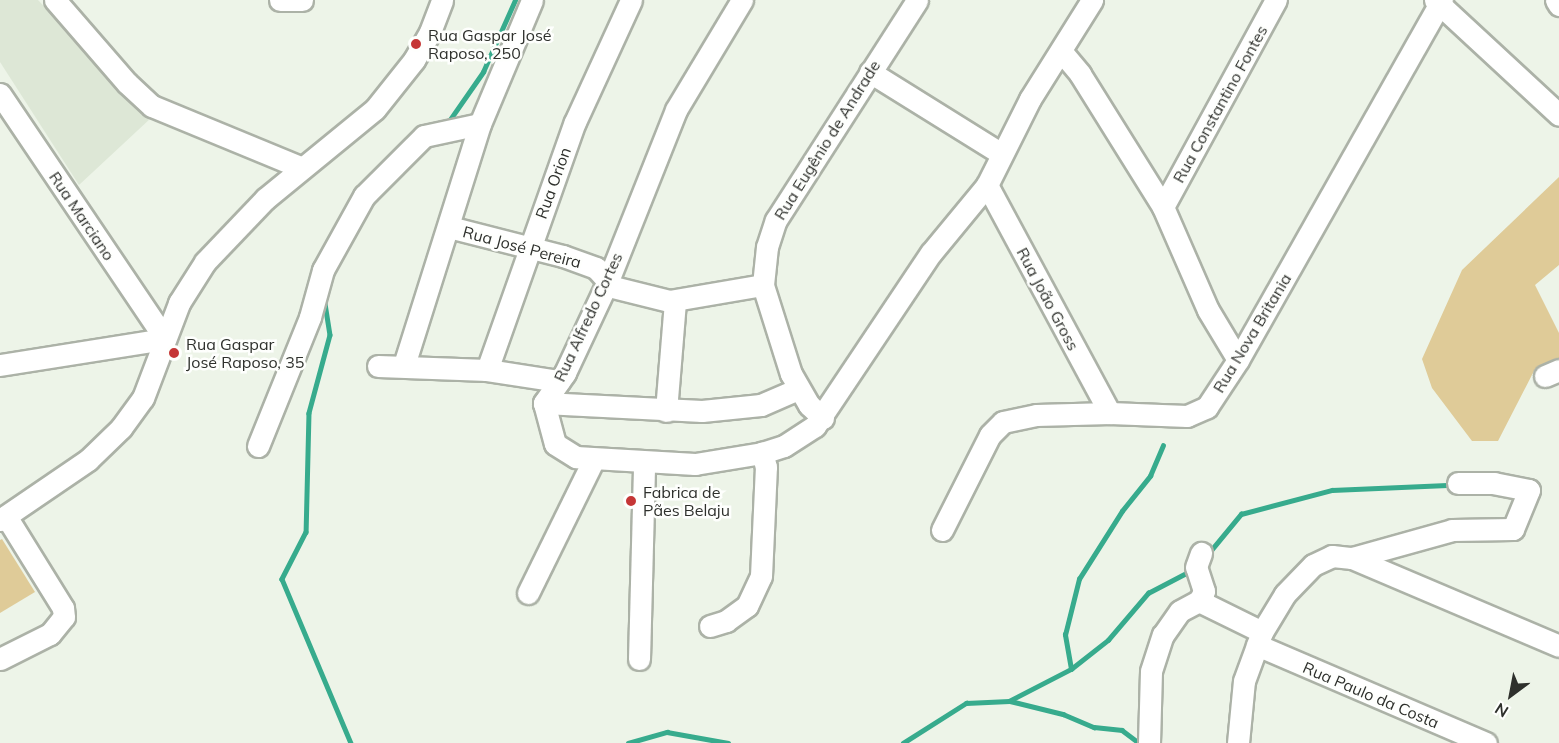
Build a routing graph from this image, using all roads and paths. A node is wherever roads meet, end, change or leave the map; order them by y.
1 (55, 0) edge
2 (280, 0) edge
3 (302, 0) edge
4 (442, 0) edge
5 (532, 0) edge
6 (631, 0) edge
7 (742, 0) edge
8 (917, 0) edge
9 (1092, 0) edge
10 (1276, 0) edge
11 (1556, 0) edge
12 (1439, 2) edge
13 (1559, 5) edge
14 (1060, 51) junction
15 (870, 72) junction
16 (0, 94) edge
17 (1559, 114) edge
18 (480, 124) junction
19 (1000, 153) junction
20 (300, 167) junction
21 (987, 185) junction
22 (1163, 207) junction
23 (449, 227) junction
24 (529, 248) junction
25 (608, 281) junction
26 (763, 285) junction
27 (675, 302) junction
28 (165, 339) junction
29 (1238, 360) junction
30 (404, 365) junction
31 (0, 366) edge
32 (378, 366) dead end
33 (487, 370) junction
34 (559, 381) junction
35 (798, 389) junction
36 (543, 403) junction
37 (666, 411) junction
38 (1110, 412) junction
39 (823, 418) junction
40 (258, 446) dead end
41 (762, 453) junction
42 (593, 461) junction
43 (644, 464) junction
44 (1458, 483) dead end
45 (3, 518) edge
46 (942, 530) dead end
47 (1201, 553) dead end
48 (1352, 558) junction
49 (528, 593) dead end
50 (1199, 601) junction
51 (710, 626) dead end
52 (1259, 638) junction
53 (1559, 646) edge
54 (639, 658) dead end
55 (0, 659) edge
56 (1149, 743) edge
57 (1238, 743) edge
58 (1486, 743) edge

1 - 20 street
2 - 3 street
4 - 20 street
5 - 18 street
6 - 24 street, Rua Orion
7 - 25 street, Rua Alfredo Cortes
8 - 15 street, Rua Eugênio de Andrade
9 - 14 street
10 - 22 street, Rua Constantino Fontes
11 - 13 street
12 - 17 street
12 - 29 street, Rua Nova Britania
14 - 19 street
14 - 22 street
15 - 19 street
15 - 26 street, Rua Eugênio de Andrade
16 - 28 street, Rua Marciano
18 - 23 street
18 - 40 street
19 - 21 street
20 - 28 street
21 - 38 street, Rua João Gross
21 - 39 street
22 - 29 street
23 - 24 street, Rua José Pereira
23 - 30 street
24 - 25 street, Rua José Pereira
24 - 33 street, Rua Orion
25 - 27 street, Rua José Pereira
25 - 34 street, Rua Alfredo Cortes
26 - 27 street, Rua José Pereira
26 - 35 street, Rua Eugênio de Andrade
27 - 37 street
28 - 31 street
28 - 45 street
29 - 38 street, Rua Nova Britania
30 - 32 street
30 - 33 street
33 - 34 street
34 - 36 street, Rua Alfredo Cortes
35 - 37 street
35 - 39 street, Rua Eugênio de Andrade
36 - 37 street
36 - 42 street
38 - 46 street, Rua Nova Britania
39 - 41 street
41 - 43 street
41 - 51 street
42 - 43 street
42 - 49 street
43 - 54 street
44 - 48 street
45 - 55 street
47 - 50 street
48 - 52 street
48 - 53 street
50 - 52 street, Rua Paulo da Costa
50 - 56 street
52 - 57 street
52 - 58 street, Rua Paulo da Costa

